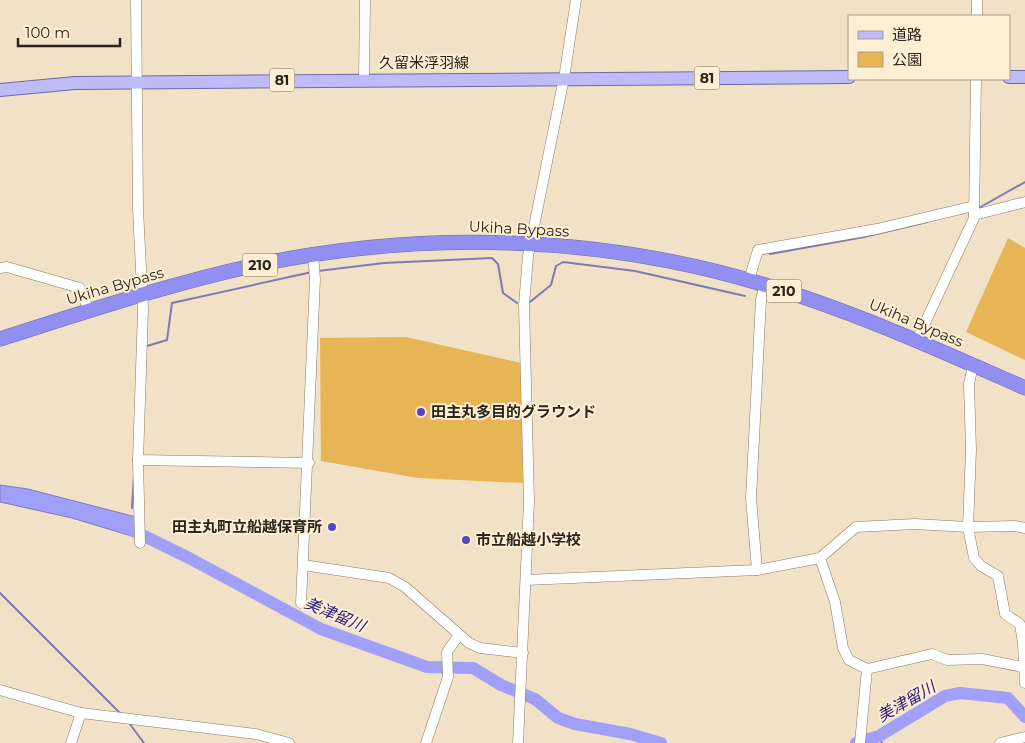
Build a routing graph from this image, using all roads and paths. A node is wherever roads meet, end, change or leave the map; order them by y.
1 (136, 0) edge
2 (365, 0) edge
3 (576, 0) edge
4 (977, 0) edge
5 (977, 15) edge
6 (848, 77) edge
7 (1010, 77) edge
8 (1025, 77) edge
9 (564, 78) junction
10 (364, 79) junction
11 (976, 80) edge
12 (137, 82) junction
13 (0, 90) edge
14 (1025, 202) edge
15 (974, 210) junction
16 (530, 244) junction
17 (313, 255) junction
18 (0, 268) edge
19 (749, 280) junction
20 (764, 284) junction
21 (142, 294) junction
22 (90, 310) junction
23 (0, 339) edge
24 (917, 340) junction
25 (973, 365) junction
26 (1025, 388) edge
27 (138, 460) junction
28 (309, 463) junction
29 (968, 527) junction
30 (1025, 528) edge
31 (140, 543) dead end
32 (820, 558) junction
33 (303, 565) junction
34 (757, 570) junction
35 (526, 580) junction
36 (301, 603) dead end
37 (458, 636) junction
38 (523, 652) junction
39 (1023, 667) junction
40 (867, 669) junction
41 (1025, 682) edge
42 (0, 690) edge
43 (81, 713) junction
44 (1025, 737) edge
45 (71, 743) edge
46 (289, 743) edge
47 (426, 743) edge
48 (518, 743) edge
49 (860, 743) edge
50 (1000, 743) edge

1 - 12 street
2 - 10 street
3 - 9 street
4 - 5 street
6 - 9 main road, 久留米浮羽線 / 81
7 - 8 main road
9 - 10 main road, 久留米浮羽線 / 81
9 - 16 street
10 - 12 main road, 久留米浮羽線 / 81
11 - 15 street
12 - 13 main road, 久留米浮羽線 / 81
12 - 21 street
14 - 15 street
15 - 19 street
15 - 24 street
16 - 17 highway, Ukiha Bypass / 210
16 - 19 highway, Ukiha Bypass / 210
16 - 35 street
17 - 21 highway, Ukiha Bypass / 210
17 - 28 street
18 - 22 street
19 - 20 highway, Ukiha Bypass / 210
20 - 24 highway, Ukiha Bypass / 210
20 - 34 street
21 - 22 highway, Ukiha Bypass / 210
21 - 27 street
22 - 23 highway, Ukiha Bypass / 210
24 - 25 highway, Ukiha Bypass / 210
25 - 26 highway, Ukiha Bypass / 210
25 - 29 street
27 - 28 street
27 - 31 street
28 - 33 street
29 - 30 street
29 - 32 street
29 - 39 street
32 - 34 street
32 - 40 street
33 - 36 street
33 - 37 street
34 - 35 street
35 - 38 street
37 - 38 street
37 - 47 street
38 - 48 street
39 - 40 street
39 - 41 street
40 - 49 street
42 - 43 street
43 - 45 street
43 - 46 street
44 - 50 street

